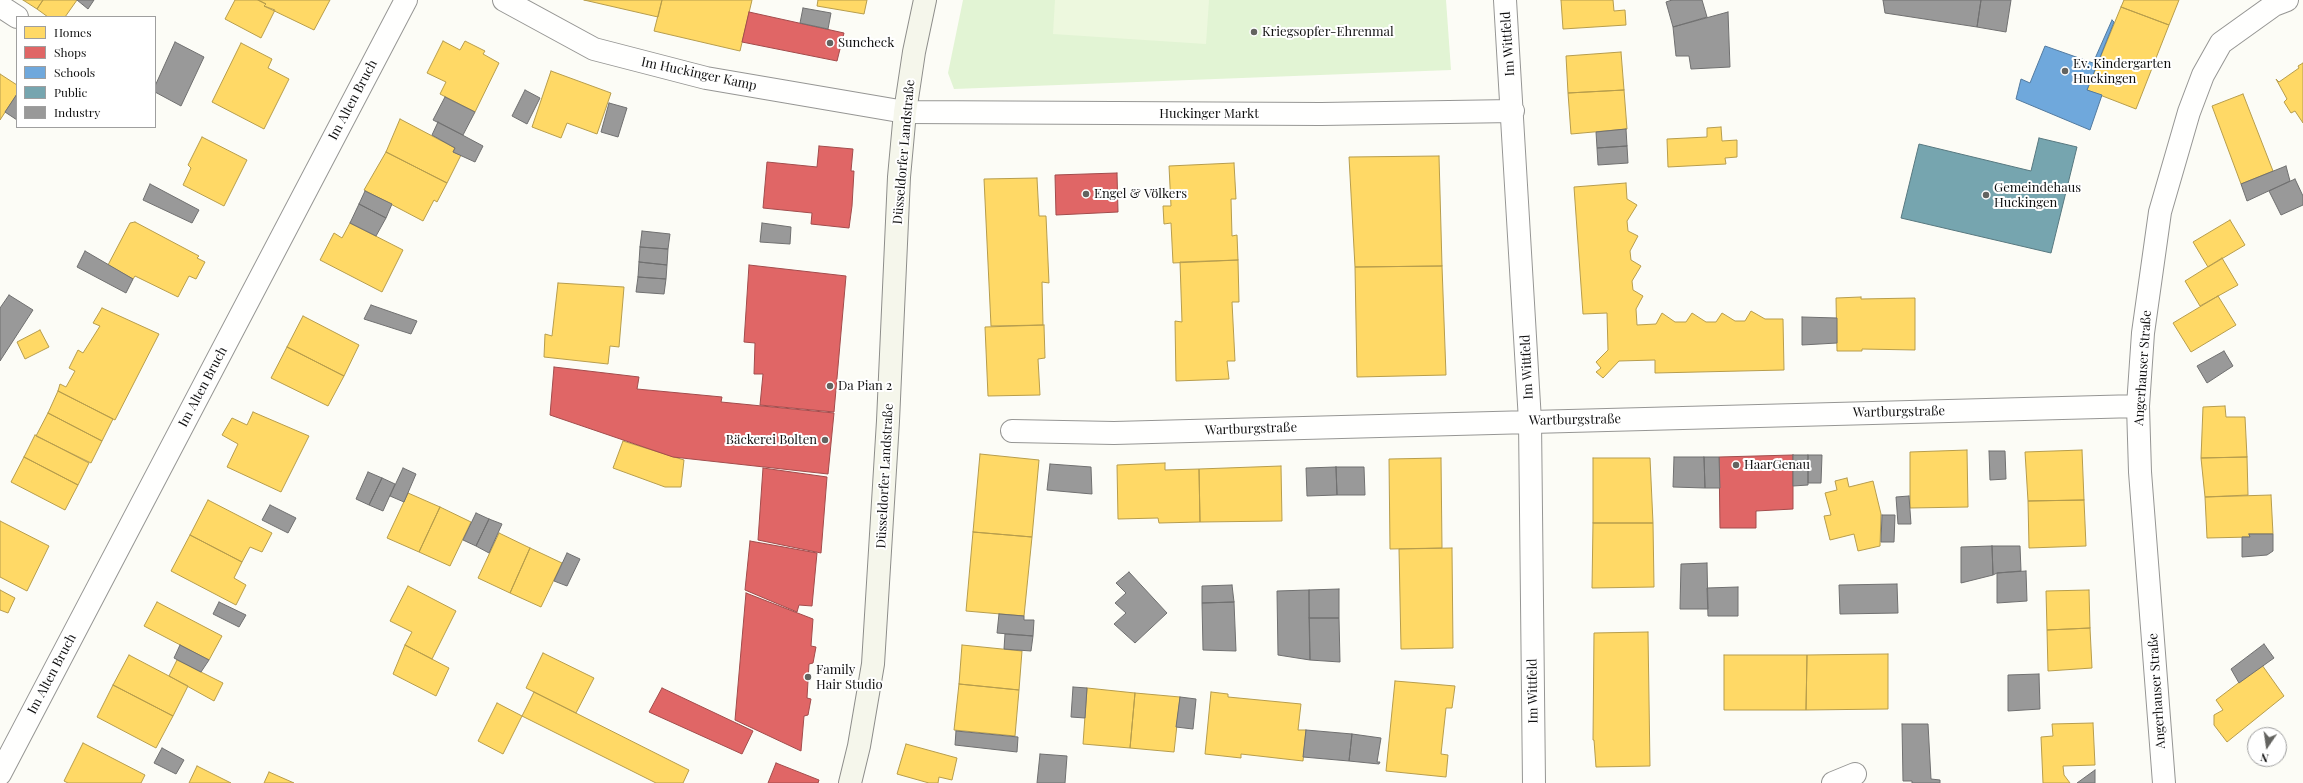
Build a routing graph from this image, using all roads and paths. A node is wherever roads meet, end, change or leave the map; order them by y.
1 (406, 0) edge
2 (504, 0) edge
3 (925, 0) edge
4 (1505, 0) edge
5 (2287, 0) edge
6 (0, 6) edge
7 (16, 16) edge
8 (1513, 111) junction
9 (905, 112) junction
10 (2138, 406) junction
11 (1530, 421) junction
12 (1012, 431) dead end
13 (0, 774) edge
14 (1855, 774) dead end
15 (850, 783) edge
16 (1534, 783) edge
17 (1833, 783) edge
18 (2164, 783) edge

1 - 13 street, Im Alten Bruch
2 - 9 street, Im Huckinger Kamp
3 - 9 main road, Düsseldorfer Landstraße
4 - 8 street, Im Wittfeld
5 - 10 street, Angerhauser Straße
6 - 7 street
8 - 9 street, Huckinger Markt
8 - 11 street, Im Wittfeld
9 - 15 main road, Düsseldorfer Landstraße
10 - 11 street, Wartburgstraße
10 - 18 street, Angerhauser Straße
11 - 12 street, Wartburgstraße
11 - 16 street, Im Wittfeld
14 - 17 street

